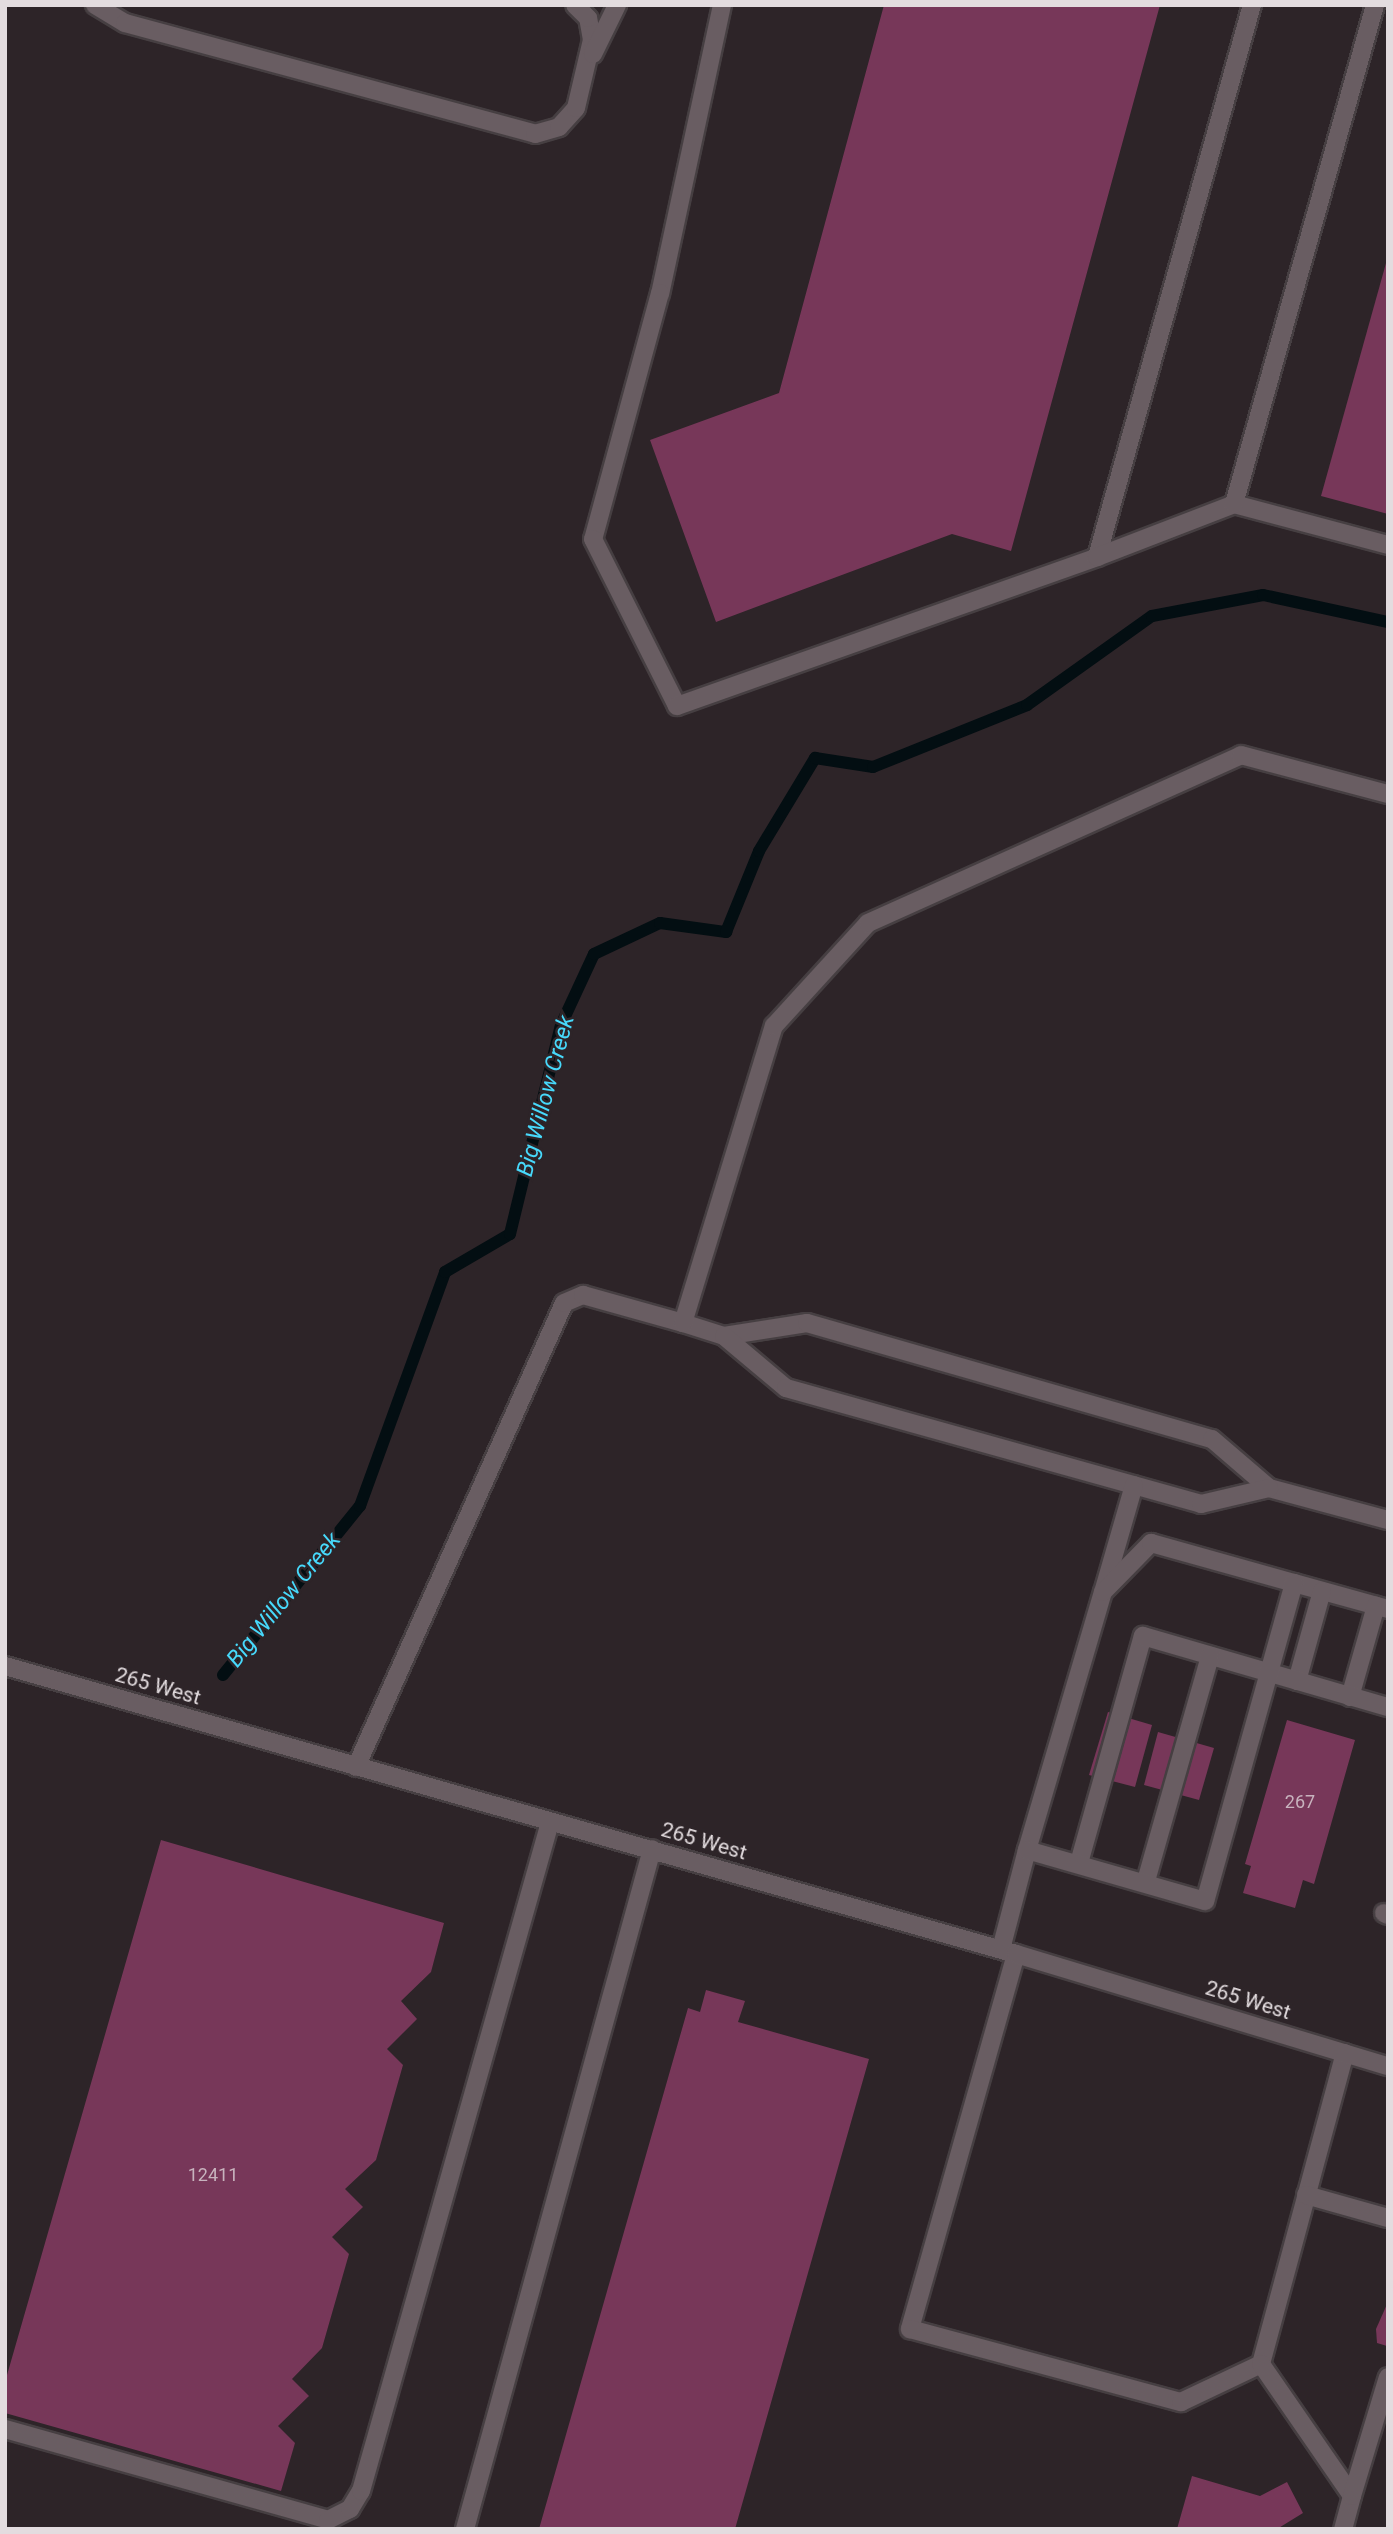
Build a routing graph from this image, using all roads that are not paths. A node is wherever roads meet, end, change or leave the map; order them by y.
1 (95, 5) edge
2 (575, 5) edge
3 (617, 5) edge
4 (722, 5) edge
5 (1252, 5) edge
6 (1375, 5) edge
7 (589, 64) junction
8 (1234, 504) junction
9 (1388, 545) edge
10 (1097, 557) junction
11 (1388, 794) edge
12 (682, 1323) junction
13 (724, 1336) junction
14 (1135, 1485) junction
15 (1269, 1488) junction
16 (1388, 1520) edge
17 (1294, 1583) junction
18 (1322, 1591) junction
19 (1103, 1592) junction
20 (1382, 1607) edge
21 (1210, 1656) junction
22 (5, 1666) edge
23 (1269, 1673) junction
24 (1297, 1681) junction
25 (1350, 1697) junction
26 (1388, 1707) edge
27 (356, 1766) junction
28 (550, 1822) junction
29 (652, 1849) junction
30 (1027, 1850) junction
31 (1079, 1863) junction
32 (1146, 1881) junction
33 (1009, 1951) junction
34 (1345, 2053) junction
35 (1388, 2066) edge
36 (1307, 2195) junction
37 (1388, 2218) edge
38 (1261, 2364) junction
39 (1388, 2377) edge
40 (5, 2429) edge
41 (1352, 2496) junction
42 (465, 2529) edge
43 (1343, 2529) edge

1 - 7 street
2 - 7 street
3 - 7 street
4 - 10 street
5 - 10 street
6 - 8 street
8 - 9 street
8 - 10 street
11 - 12 street
12 - 13 street
12 - 27 street
13 - 14 street
13 - 15 street
14 - 15 street
14 - 19 street
15 - 16 street
17 - 18 street
17 - 19 street
17 - 23 street
18 - 20 street
18 - 24 street
19 - 30 street
20 - 25 street
21 - 23 street
21 - 31 street
21 - 32 street
22 - 27 street, 265 West
23 - 24 street
23 - 32 street
24 - 25 street
25 - 26 street
27 - 28 street, 265 West
28 - 29 street, 265 West
28 - 40 street
29 - 33 street, 265 West
29 - 42 street
30 - 31 street
30 - 33 street
31 - 32 street
33 - 34 street, 265 West
33 - 38 street
34 - 35 street, 265 West
34 - 36 street
36 - 37 street
36 - 38 street
38 - 41 street
39 - 41 street
41 - 43 street

